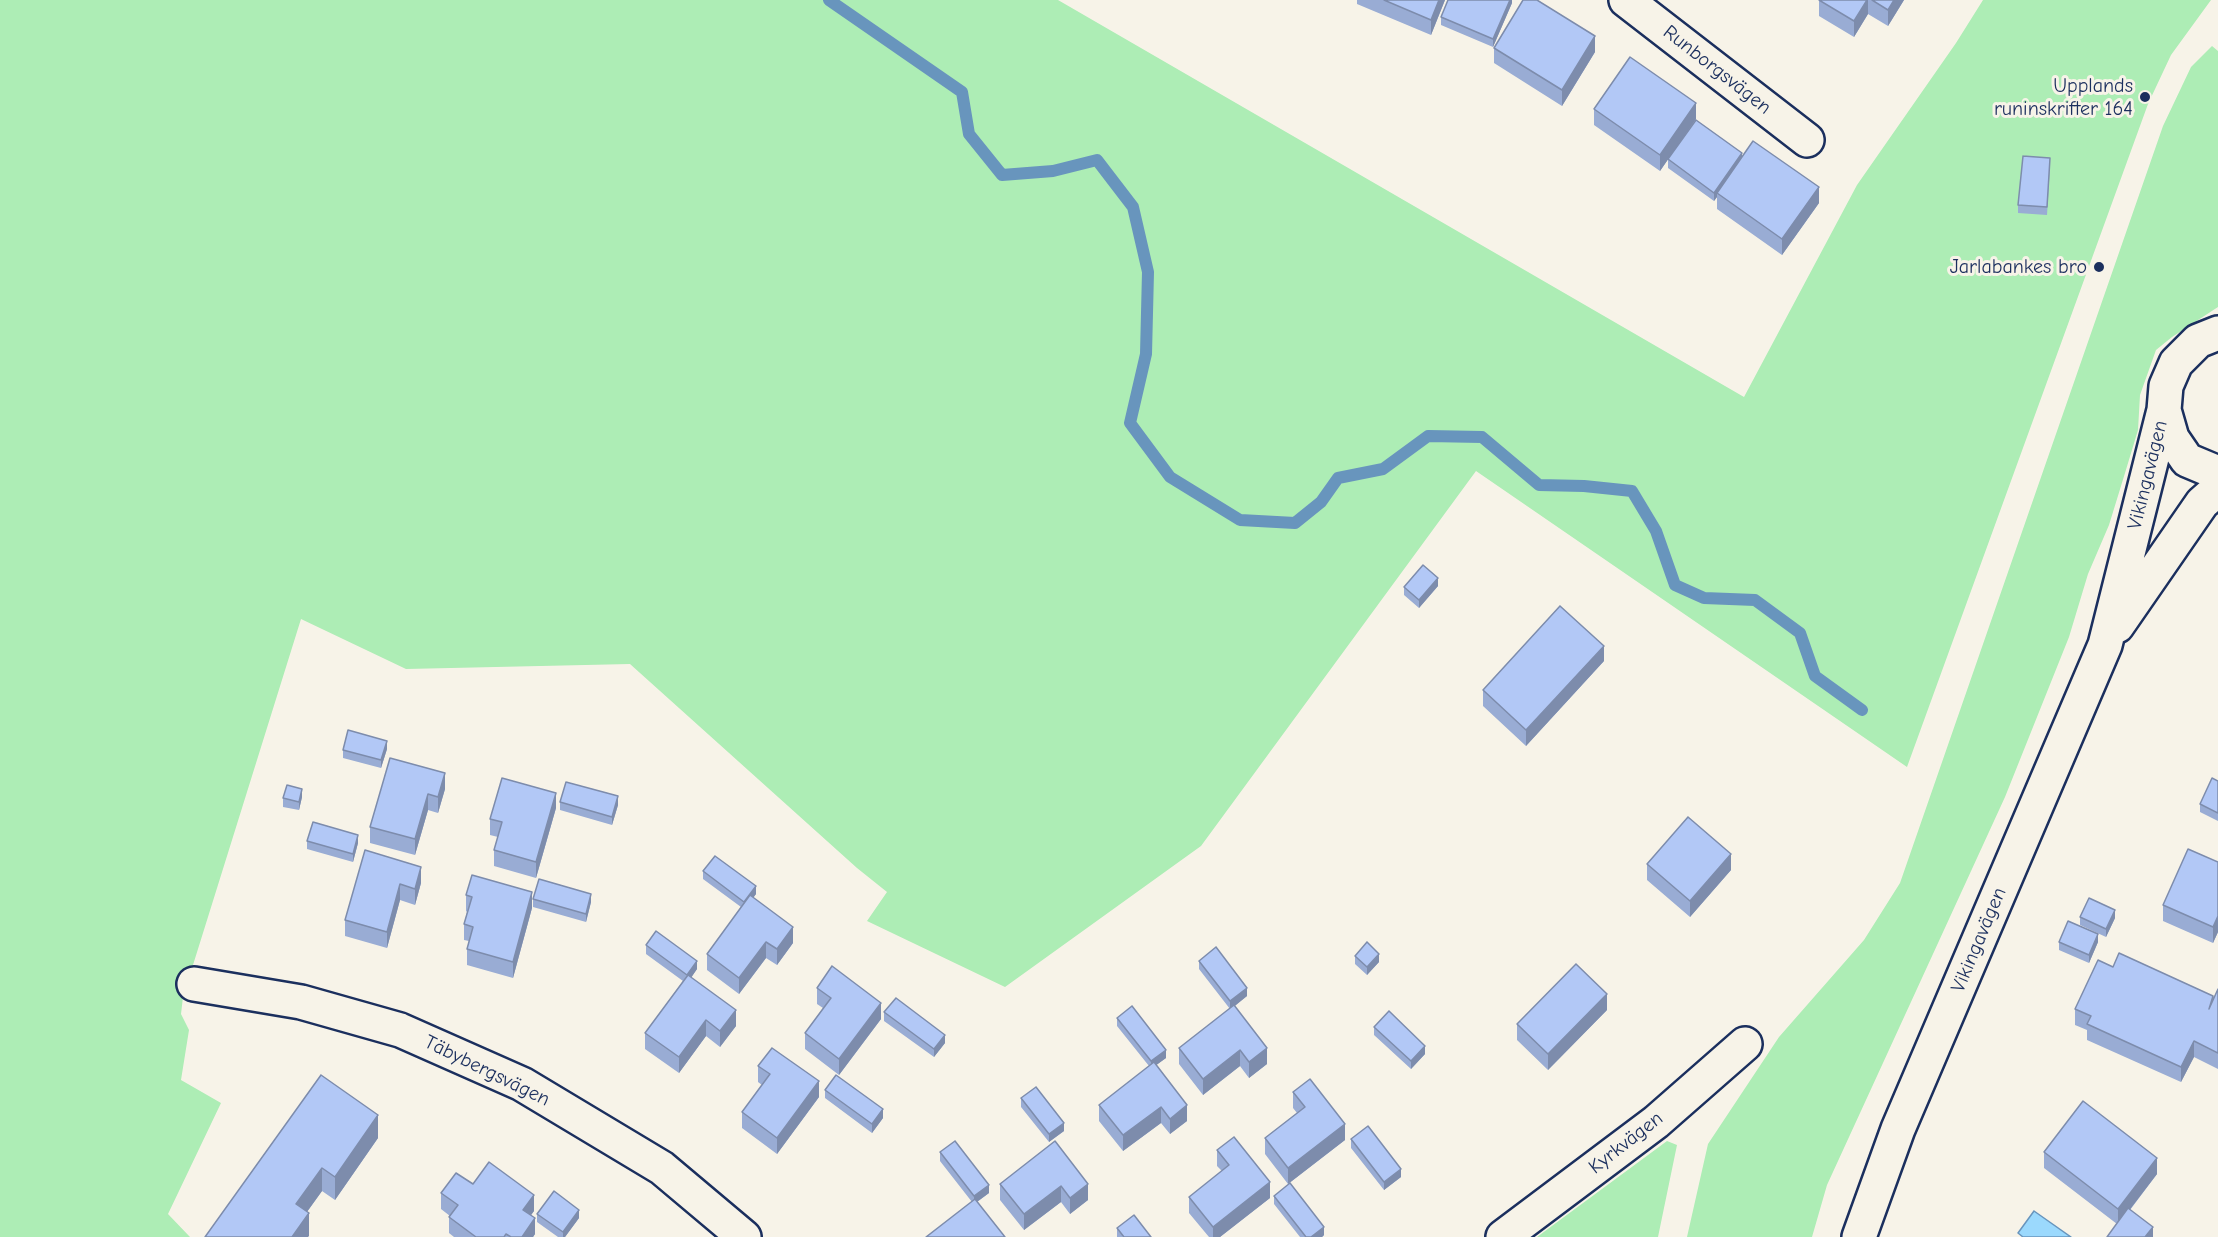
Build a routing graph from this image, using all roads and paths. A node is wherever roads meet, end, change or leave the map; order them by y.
1 (1626, 0) edge
2 (1807, 140) dead end
3 (2218, 333) edge
4 (2164, 410) junction
5 (2218, 473) edge
6 (2218, 489) edge
7 (2105, 645) junction
8 (194, 984) dead end
9 (1745, 1044) dead end
10 (744, 1237) edge
11 (1503, 1237) edge
12 (1859, 1237) edge

1 - 2 main road, Runborgsvägen
3 - 4 main road, Vikingavägen
4 - 5 main road, Vikingavägen
4 - 7 main road, Vikingavägen
6 - 7 main road, Vikingavägen
7 - 12 main road, Vikingavägen
8 - 10 main road, Täbybergsvägen
9 - 11 main road, Kyrkvägen

